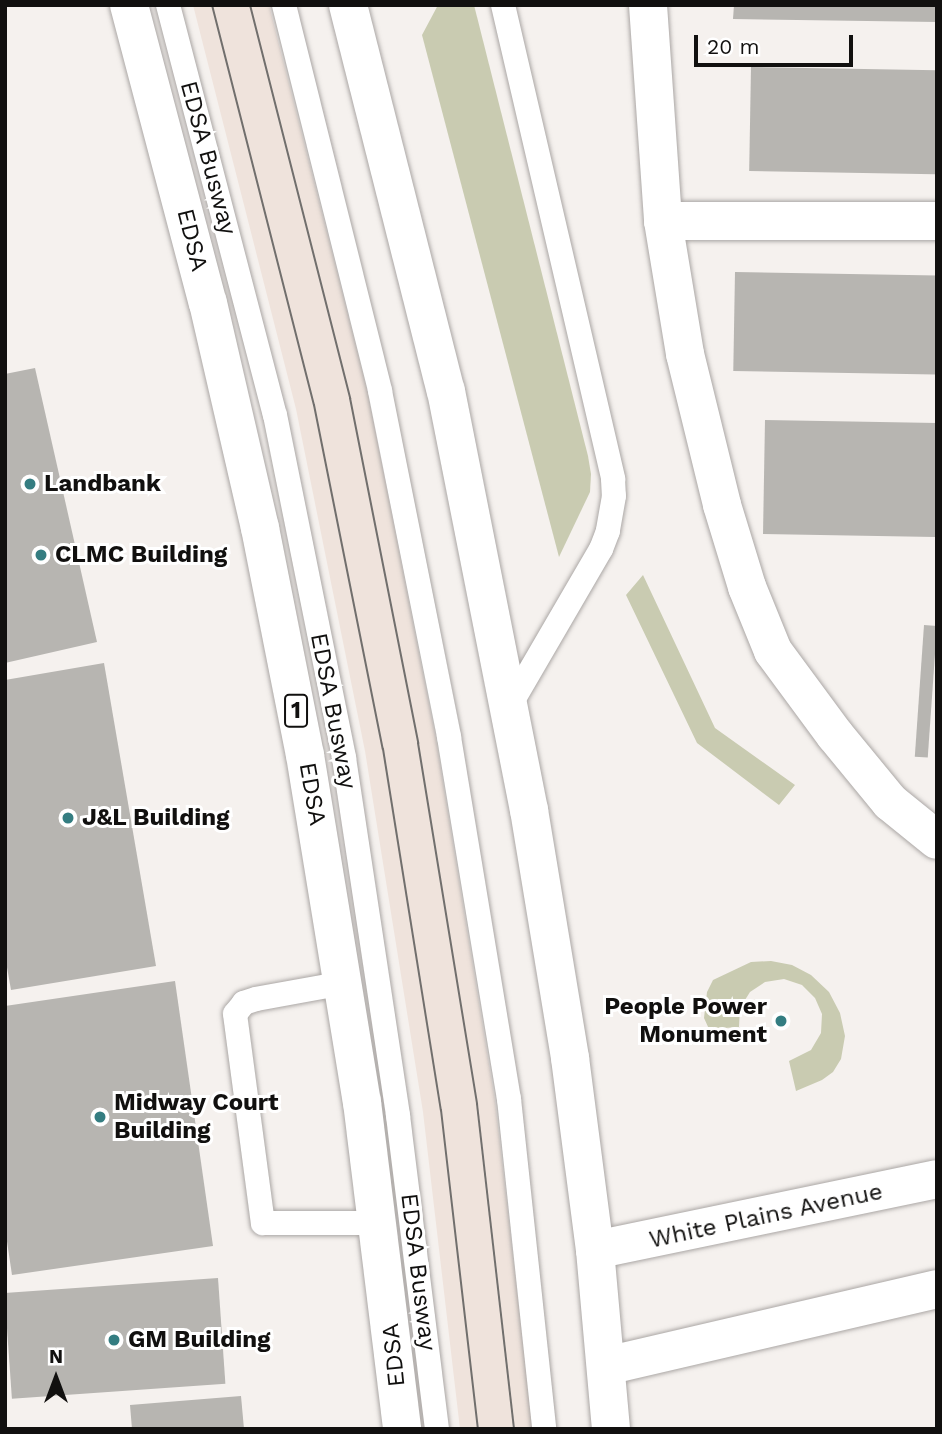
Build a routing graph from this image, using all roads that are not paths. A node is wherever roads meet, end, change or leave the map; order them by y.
1 (129, 5) edge
2 (168, 5) edge
3 (284, 5) edge
4 (348, 5) edge
5 (503, 5) edge
6 (648, 5) edge
7 (663, 221) junction
8 (937, 221) edge
9 (508, 709) junction
10 (937, 840) edge
11 (344, 983) junction
12 (937, 1179) edge
13 (379, 1223) junction
14 (595, 1250) junction
15 (937, 1289) edge
16 (606, 1366) junction
17 (402, 1429) edge
18 (437, 1429) edge
19 (544, 1429) edge
20 (611, 1429) edge

1 - 11 main road, EDSA / 1
2 - 18 lane, EDSA Busway
3 - 19 lane
4 - 9 main road
5 - 9 lane
6 - 7 main road
7 - 8 main road
7 - 10 main road
9 - 14 main road
11 - 13 main road, EDSA / 1
11 - 13 lane
12 - 14 main road, White Plains Avenue
13 - 17 main road, EDSA / 1
14 - 16 main road
15 - 16 main road
16 - 20 main road

